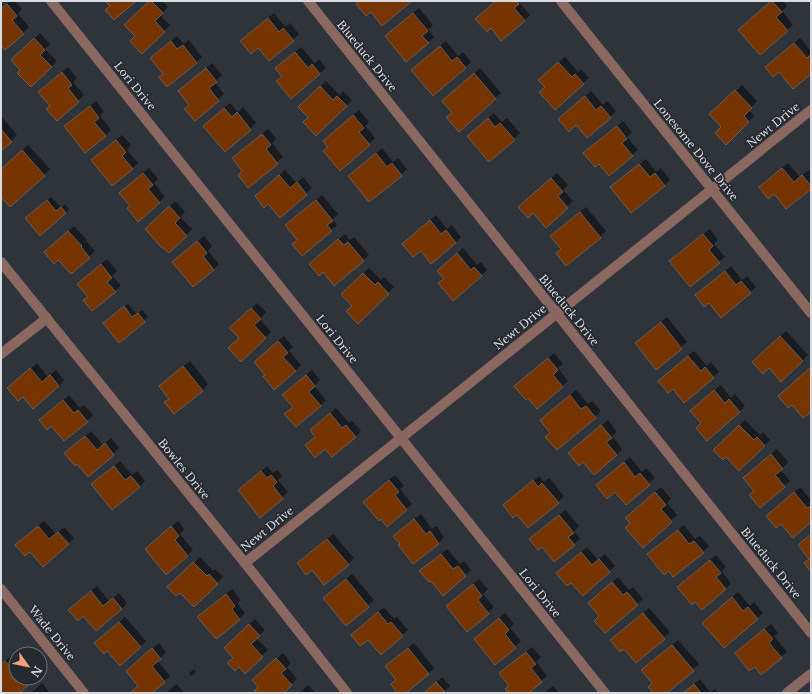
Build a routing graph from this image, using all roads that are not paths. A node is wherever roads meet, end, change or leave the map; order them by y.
1 (51, 1) edge
2 (308, 1) edge
3 (561, 1) edge
4 (811, 110) edge
5 (712, 189) junction
6 (1, 262) edge
7 (557, 313) junction
8 (811, 313) edge
9 (47, 318) junction
10 (1, 354) edge
11 (401, 438) junction
12 (245, 563) junction
13 (1, 589) edge
14 (811, 633) edge
15 (811, 674) edge
16 (84, 693) edge
17 (347, 693) edge
18 (605, 693) edge
19 (787, 693) edge

1 - 11 street, Lori Drive
2 - 7 street, Blueduck Drive
3 - 5 street, Lonesome Dove Drive
4 - 5 street, Newt Drive
5 - 7 street, Newt Drive
5 - 8 street, Lonesome Dove Drive
6 - 9 street, Bowles Drive
7 - 11 street, Newt Drive
7 - 14 street, Blueduck Drive
9 - 10 street
9 - 12 street, Bowles Drive
11 - 12 street, Newt Drive
11 - 18 street, Lori Drive
12 - 17 street, Bowles Drive
13 - 16 street, Wade Drive
15 - 19 street

